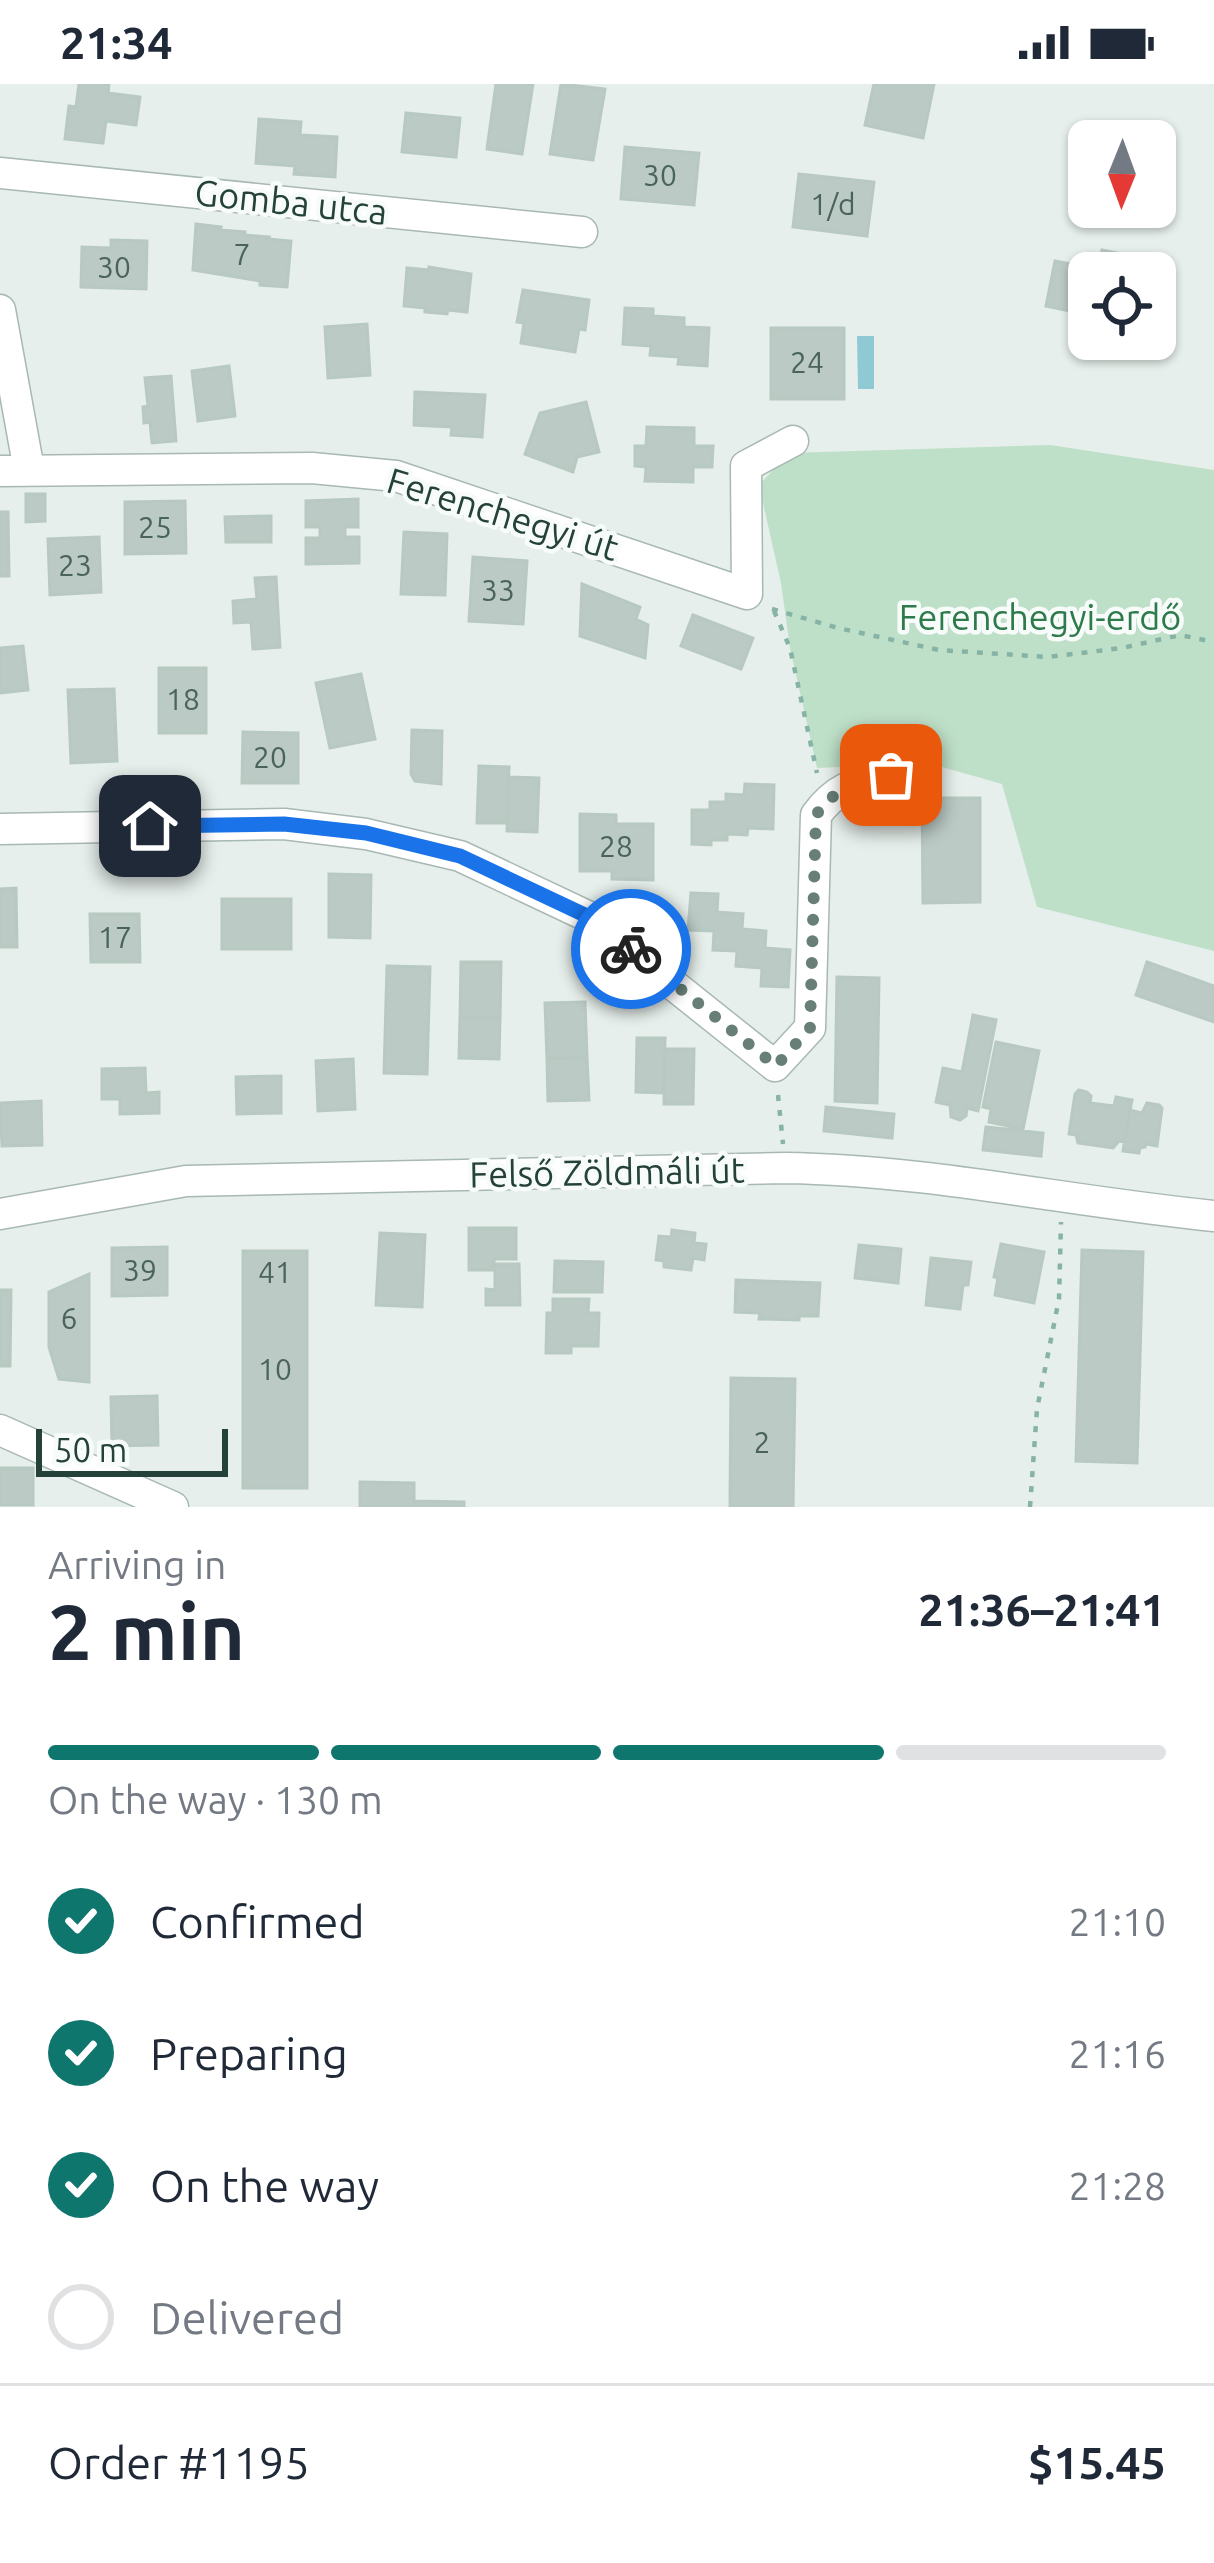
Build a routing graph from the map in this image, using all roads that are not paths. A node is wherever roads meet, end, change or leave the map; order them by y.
1 (0, 172) edge
2 (582, 232) dead end
3 (0, 310) edge
4 (793, 441) dead end
5 (15, 470) edge
6 (891, 775) dead end
7 (0, 829) edge
8 (0, 1214) edge
9 (1214, 1216) edge
10 (0, 1430) edge
11 (173, 1507) edge

1 - 2 street, Gomba utca
3 - 5 street
4 - 5 street, Ferenchegyi út
6 - 7 street
8 - 9 street, Felső Zöldmáli út
10 - 11 street

